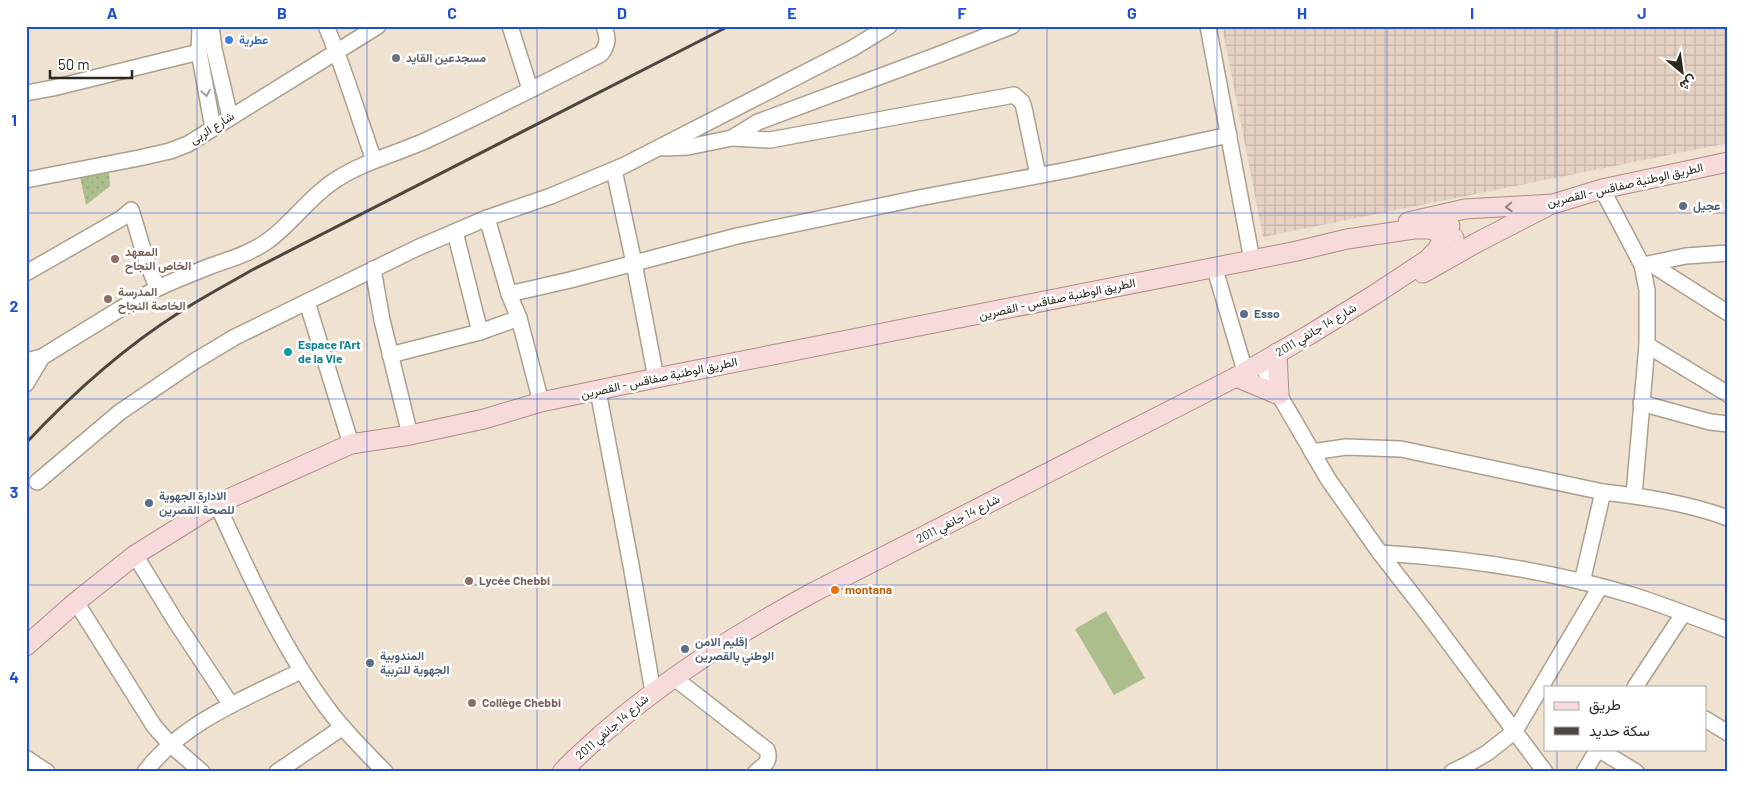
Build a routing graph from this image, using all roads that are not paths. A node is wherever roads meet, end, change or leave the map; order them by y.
1 (204, 26) edge
2 (326, 26) edge
3 (378, 26) edge
4 (510, 26) edge
5 (604, 26) edge
6 (889, 26) edge
7 (1012, 26) edge
8 (1208, 26) edge
9 (337, 51) junction
10 (199, 52) junction
11 (530, 89) junction
12 (26, 93) edge
13 (230, 117) junction
14 (213, 128) junction
15 (1229, 135) junction
16 (732, 138) junction
17 (660, 148) junction
18 (374, 160) junction
19 (1728, 162) edge
20 (614, 170) junction
21 (1038, 175) junction
22 (26, 180) edge
23 (1602, 189) junction
24 (1552, 204) junction
25 (1465, 209) junction
26 (487, 218) junction
27 (455, 232) junction
28 (1450, 233) junction
29 (1347, 239) junction
30 (1476, 243) junction
31 (1728, 252) edge
32 (1252, 260) junction
33 (634, 263) junction
34 (1647, 265) junction
35 (1214, 266) junction
36 (373, 269) junction
37 (26, 273) edge
38 (158, 288) junction
39 (509, 294) junction
40 (1374, 295) junction
41 (307, 302) junction
42 (1728, 313) edge
43 (519, 318) junction
44 (480, 332) junction
45 (1647, 346) junction
46 (1277, 353) junction
47 (390, 355) junction
48 (42, 357) junction
49 (26, 361) edge
50 (1247, 370) junction
51 (656, 378) junction
52 (26, 384) edge
53 (598, 391) junction
54 (1728, 394) edge
55 (1280, 395) junction
56 (541, 402) junction
57 (1641, 403) junction
58 (1728, 424) edge
59 (410, 435) junction
60 (351, 444) junction
61 (1312, 452) junction
62 (37, 482) dead end
63 (1603, 492) junction
64 (1634, 495) junction
65 (216, 504) junction
66 (1728, 518) edge
67 (1380, 554) junction
68 (136, 555) junction
69 (1582, 582) junction
70 (1600, 586) junction
71 (76, 602) junction
72 (1683, 614) junction
73 (1728, 630) edge
74 (26, 646) edge
75 (301, 671) junction
76 (673, 677) junction
77 (1640, 685) edge
78 (654, 692) junction
79 (231, 705) junction
80 (1706, 720) edge
81 (343, 727) junction
82 (1515, 731) junction
83 (1728, 733) edge
84 (170, 744) junction
85 (1597, 750) edge
86 (1600, 750) edge
87 (26, 758) edge
88 (377, 769) edge
89 (47, 772) edge
90 (145, 772) edge
91 (202, 772) edge
92 (278, 772) edge
93 (562, 772) edge
94 (756, 772) edge
95 (1452, 772) edge
96 (1546, 772) edge
97 (1584, 772) edge
98 (1636, 772) edge

1 - 10 street
1 - 13 street
2 - 9 street
3 - 9 street, شارع الربى
4 - 11 street
5 - 11 street
6 - 17 street
7 - 16 street
8 - 15 street
9 - 13 street, شارع الربى
9 - 18 street
10 - 12 street
10 -> 14 street
11 - 18 street
13 - 14 street, شارع الربى
14 - 22 street, شارع الربى
15 - 21 street
15 - 32 street
16 - 17 street
16 - 21 street
17 - 20 street
18 - 38 street
19 - 23 main road, الطريق الوطنية صفاقس - القصرين
20 - 26 street
20 - 33 street
21 - 33 street
23 - 24 main road, الطريق الوطنية صفاقس - القصرين
23 - 34 street
24 -> 25 main road, الطريق الوطنية صفاقس - القصرين
24 - 30 main road, شارع 14 جانفي 2011
25 - 28 main road
25 - 29 main road, الطريق الوطنية صفاقس - القصرين
25 - 30 main road
26 - 27 street
26 - 39 street
27 - 36 street
27 - 44 street
28 - 29 main road, الطريق الوطنية صفاقس - القصرين
28 - 30 main road
28 - 40 main road, شارع 14 جانفي 2011
29 - 32 main road, الطريق الوطنية صفاقس - القصرين
30 - 40 main road, شارع 14 جانفي 2011
31 - 34 street
32 - 35 main road, الطريق الوطنية صفاقس - القصرين
33 - 39 street
33 - 51 street
34 - 42 street
34 - 45 street
35 - 50 street
35 - 51 main road, الطريق الوطنية صفاقس - القصرين
36 - 41 street
36 - 47 street
37 - 38 street
38 - 48 street
39 - 43 street
40 - 46 main road, شارع 14 جانفي 2011
41 - 60 street
41 - 62 street
43 - 44 street
43 - 56 street
44 - 47 street
45 - 54 street
45 - 57 street
46 - 50 main road, شارع 14 جانفي 2011
46 - 55 main road
47 - 59 street
48 - 49 street
48 - 52 street
50 - 55 main road
50 - 55 street
50 - 76 main road, شارع 14 جانفي 2011
51 - 53 main road, الطريق الوطنية صفاقس - القصرين
53 - 56 main road, الطريق الوطنية صفاقس - القصرين
53 - 78 street
55 - 61 street
56 - 59 main road, الطريق الوطنية صفاقس - القصرين
57 - 58 street
57 - 64 street
59 - 60 main road, الطريق الوطنية صفاقس - القصرين
60 - 65 main road, الطريق الوطنية صفاقس - القصرين
61 - 63 street
61 - 67 street
63 - 64 street
63 - 69 street
64 - 66 street
65 - 68 main road, الطريق الوطنية صفاقس - القصرين
65 - 75 street
67 - 69 street
67 - 82 street
68 - 71 main road, الطريق الوطنية صفاقس - القصرين
68 - 79 street
69 - 70 street
70 - 72 street
70 - 82 street
71 - 74 main road, الطريق الوطنية صفاقس - القصرين
71 - 84 street
72 - 73 street
72 - 77 street
75 - 79 street
75 - 81 street
76 - 78 main road, شارع 14 جانفي 2011
76 - 94 street
78 - 93 main road, شارع 14 جانفي 2011
79 - 84 street
80 - 83 street
81 - 88 street
81 - 92 street
82 - 95 street
82 - 96 street
84 - 90 street
84 - 91 street
85 - 97 street
86 - 98 street
87 - 89 street

